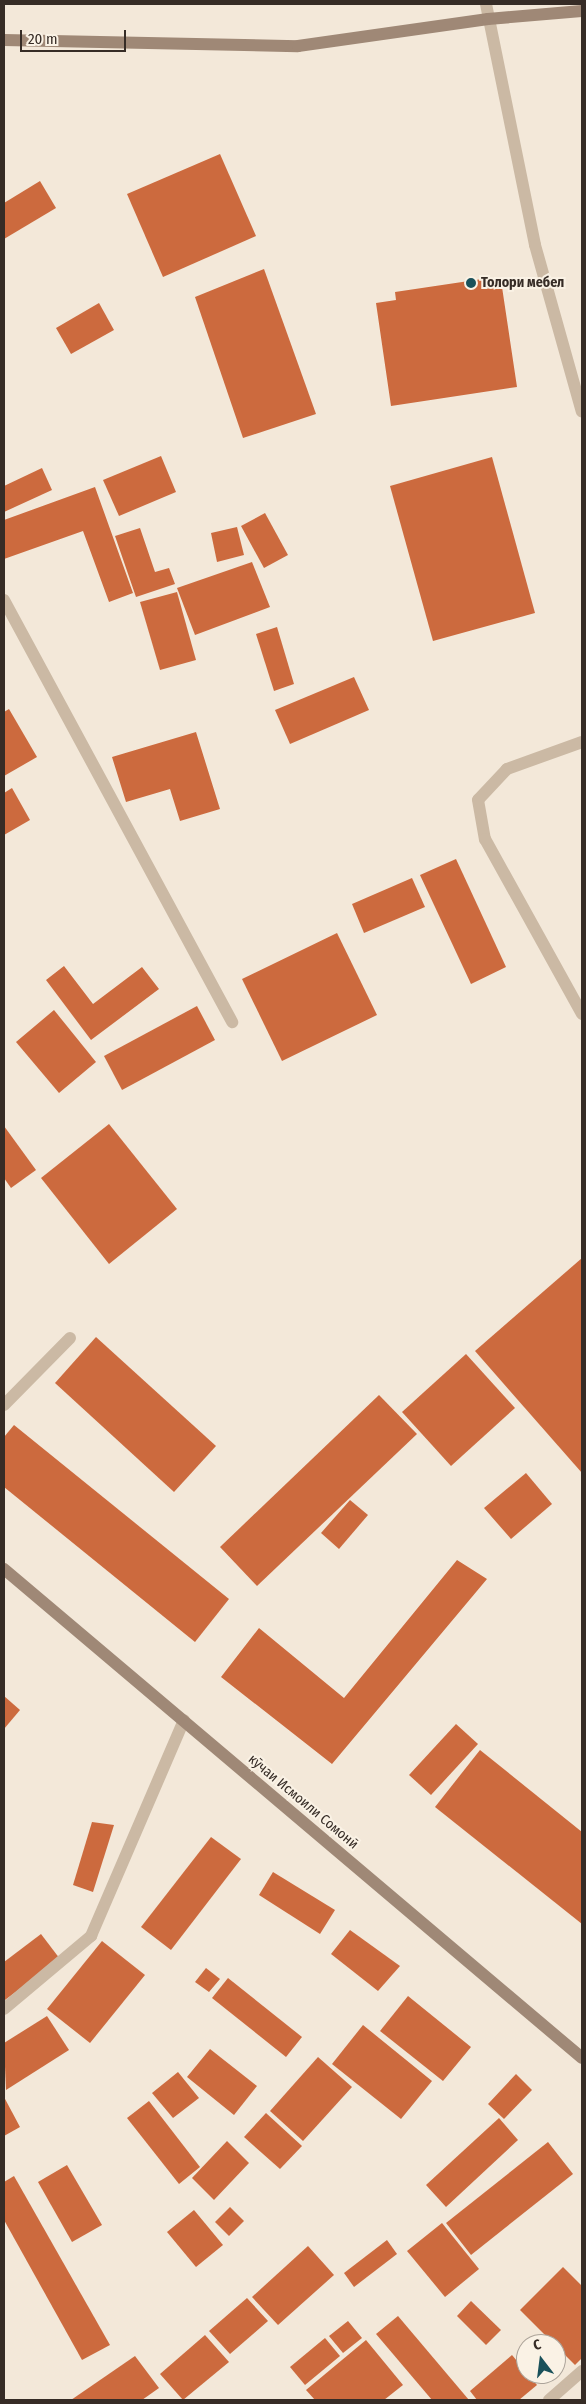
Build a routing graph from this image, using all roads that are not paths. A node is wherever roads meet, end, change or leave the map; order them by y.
1 (486, 4) edge
2 (582, 11) edge
3 (488, 19) junction
4 (4, 40) edge
5 (582, 412) edge
6 (4, 600) edge
7 (582, 742) edge
8 (582, 1014) edge
9 (232, 1022) dead end
10 (70, 1338) dead end
11 (4, 1405) edge
12 (4, 1569) edge
13 (184, 1720) junction
14 (4, 2009) edge
15 (582, 2058) edge
16 (582, 2371) edge
17 (549, 2400) edge

1 - 3 street
2 - 3 main road
3 - 4 main road
3 - 5 street
6 - 9 street
7 - 8 street
10 - 11 street
12 - 13 main road, кӯчаи Исмоили Сомонӣ
13 - 14 street
13 - 15 main road, кӯчаи Исмоили Сомонӣ
16 - 17 street

